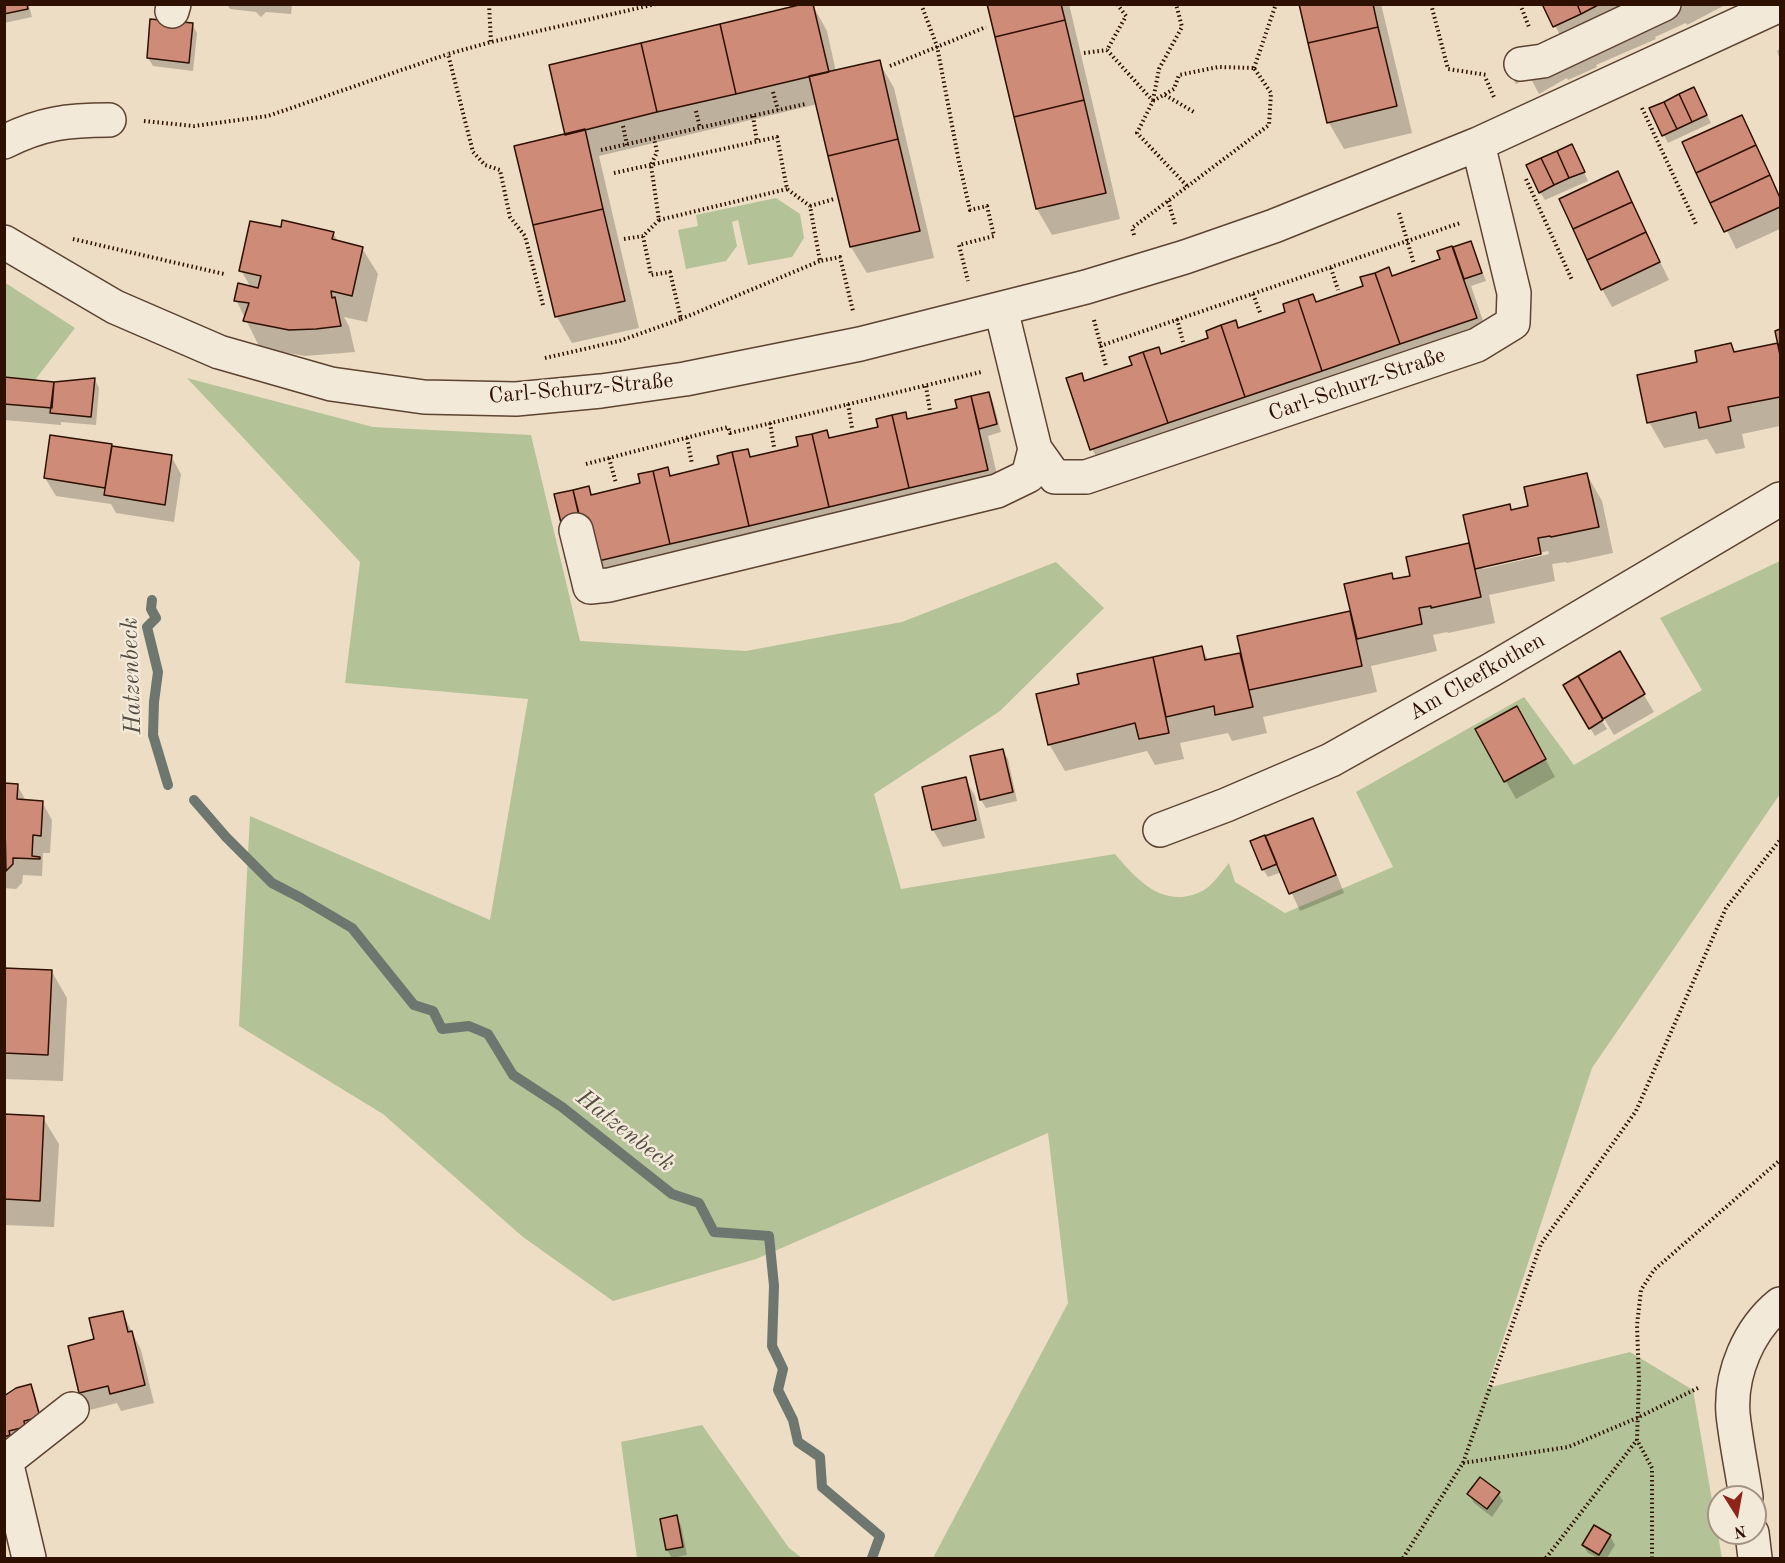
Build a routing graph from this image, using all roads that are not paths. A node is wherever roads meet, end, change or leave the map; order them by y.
1 (1664, 4) edge
2 (1780, 5) edge
3 (1521, 64) dead end
4 (109, 120) road end
5 (4, 142) edge
6 (1478, 144) junction
7 (4, 242) edge
8 (989, 313) junction
9 (1035, 449) junction
10 (1780, 499) edge
11 (576, 530) dead end
12 (1160, 830) dead end
13 (1780, 1304) edge
14 (72, 1409) dead end
15 (1744, 1485) edge
16 (28, 1558) edge

1 - 3 street
2 - 6 street, Carl-Schurz-Straße
4 - 5 street
6 - 8 street, Carl-Schurz-Straße
6 - 9 street, Carl-Schurz-Straße
7 - 8 street, Carl-Schurz-Straße
8 - 9 street, Carl-Schurz-Straße
9 - 11 street
10 - 12 street, Am Cleefkothen
13 - 15 street
14 - 16 street

